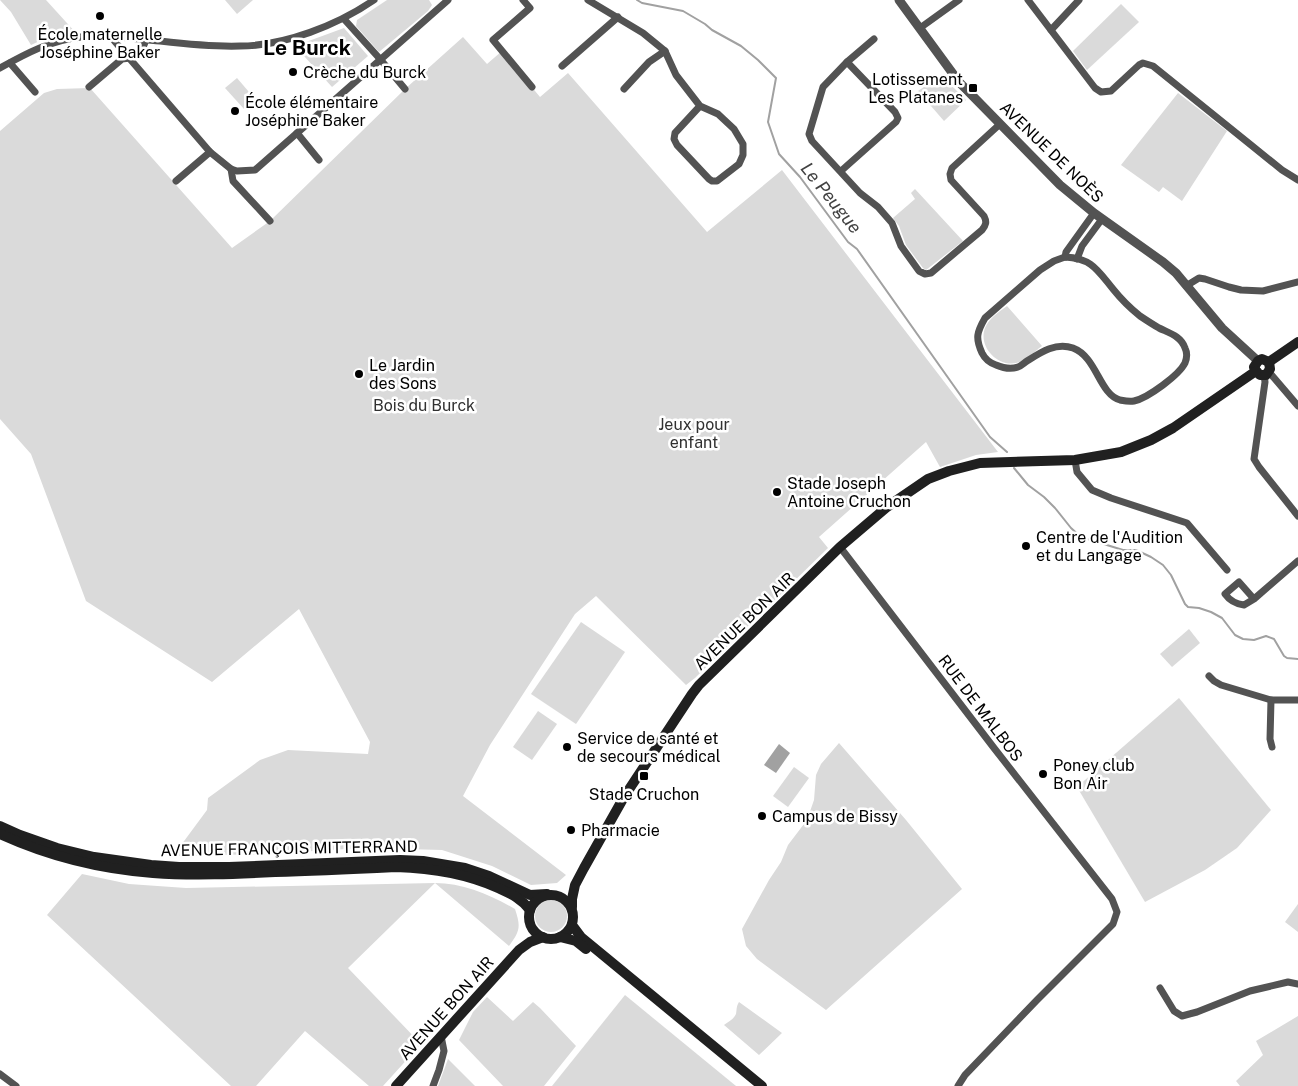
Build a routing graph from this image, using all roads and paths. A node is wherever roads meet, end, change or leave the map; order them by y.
1 (374, 0) edge
2 (523, 0) edge
3 (588, 0) edge
4 (899, 0) edge
5 (958, 0) edge
6 (1028, 0) edge
7 (1079, 0) edge
8 (444, 1) edge
9 (618, 17) junction
10 (344, 19) junction
11 (920, 28) junction
12 (1051, 30) junction
13 (112, 37) junction
14 (874, 39) dead end
15 (146, 40) junction
16 (664, 51) junction
17 (130, 58) junction
18 (380, 59) junction
19 (847, 62) junction
20 (10, 63) junction
21 (562, 66) dead end
22 (0, 67) edge
23 (89, 87) dead end
24 (532, 87) dead end
25 (405, 89) dead end
26 (624, 89) dead end
27 (35, 92) dead end
28 (700, 106) junction
29 (1000, 124) junction
30 (297, 133) junction
31 (210, 152) junction
32 (319, 160) dead end
33 (231, 169) junction
34 (841, 171) junction
35 (1298, 180) edge
36 (176, 181) dead end
37 (1098, 216) junction
38 (270, 221) dead end
39 (1065, 257) junction
40 (1077, 259) junction
41 (1298, 282) edge
42 (1186, 286) junction
43 (1298, 342) edge
44 (1263, 368) junction
45 (1298, 406) edge
46 (1075, 460) junction
47 (1298, 516) edge
48 (840, 547) junction
49 (1298, 562) edge
50 (1227, 570) dead end
51 (1254, 599) dead end
52 (1210, 676) dead end
53 (1271, 700) junction
54 (1298, 700) edge
55 (1272, 747) dead end
56 (0, 826) edge
57 (0, 834) edge
58 (575, 884) junction
59 (552, 895) junction
60 (572, 907) junction
61 (530, 910) junction
62 (529, 922) junction
63 (572, 925) junction
64 (543, 937) junction
65 (560, 937) junction
66 (519, 950) junction
67 (1298, 984) edge
68 (1160, 988) dead end
69 (441, 1036) junction
70 (0, 1074) edge
71 (16, 1086) edge
72 (396, 1086) edge
73 (433, 1086) edge
74 (752, 1086) edge
75 (762, 1086) edge
76 (958, 1086) edge

1 - 10 street
2 - 24 street
3 - 9 street
4 - 11 street, AVENUE DE NOÈS
5 - 11 street
6 - 12 street
7 - 12 street
8 - 18 street
9 - 16 street
9 - 21 street
10 - 15 street
10 - 18 street
11 - 29 street, AVENUE DE NOÈS
12 - 35 street
13 - 15 street
13 - 17 street
13 - 20 street
14 - 19 street
15 - 17 street
16 - 26 street
16 - 28 street
17 - 23 street
17 - 31 street
18 - 25 street
18 - 30 street
19 - 34 street
19 - 34 street
20 - 22 street
20 - 27 street
28 - 28 street
29 - 34 street
29 - 37 street, AVENUE DE NOÈS
30 - 32 street
30 - 33 street
31 - 33 street
31 - 36 street
33 - 38 street
37 - 39 street
37 - 40 street
37 - 42 street, AVENUE DE NOÈS
39 - 40 street
39 - 40 street
41 - 42 street
42 - 44 street, AVENUE DE NOÈS
43 - 44 main road, AVENUE BON AIR
44 - 45 street
44 - 46 main road, AVENUE BON AIR
44 - 47 street
46 - 48 main road, AVENUE BON AIR
46 - 50 street
48 - 58 main road, AVENUE BON AIR
48 - 76 street, RUE DE MALBOS
49 - 51 street
52 - 53 street
53 - 54 street
53 - 55 street
56 - 59 main road, AVENUE FRANÇOIS MITTERRAND
57 - 61 main road, AVENUE FRANÇOIS MITTERRAND
58 - 59 main road, AVENUE BON AIR
58 - 60 main road, AVENUE BON AIR
59 - 60 main road
59 - 61 main road
60 - 63 main road
61 - 62 main road
62 - 64 main road
62 - 66 main road, AVENUE BON AIR
63 - 65 main road
63 - 75 main road
64 - 65 main road
64 - 66 main road, AVENUE BON AIR
65 - 74 main road
66 - 69 main road, AVENUE BON AIR
67 - 68 street
69 - 72 main road, AVENUE BON AIR
69 - 73 street
70 - 71 street

